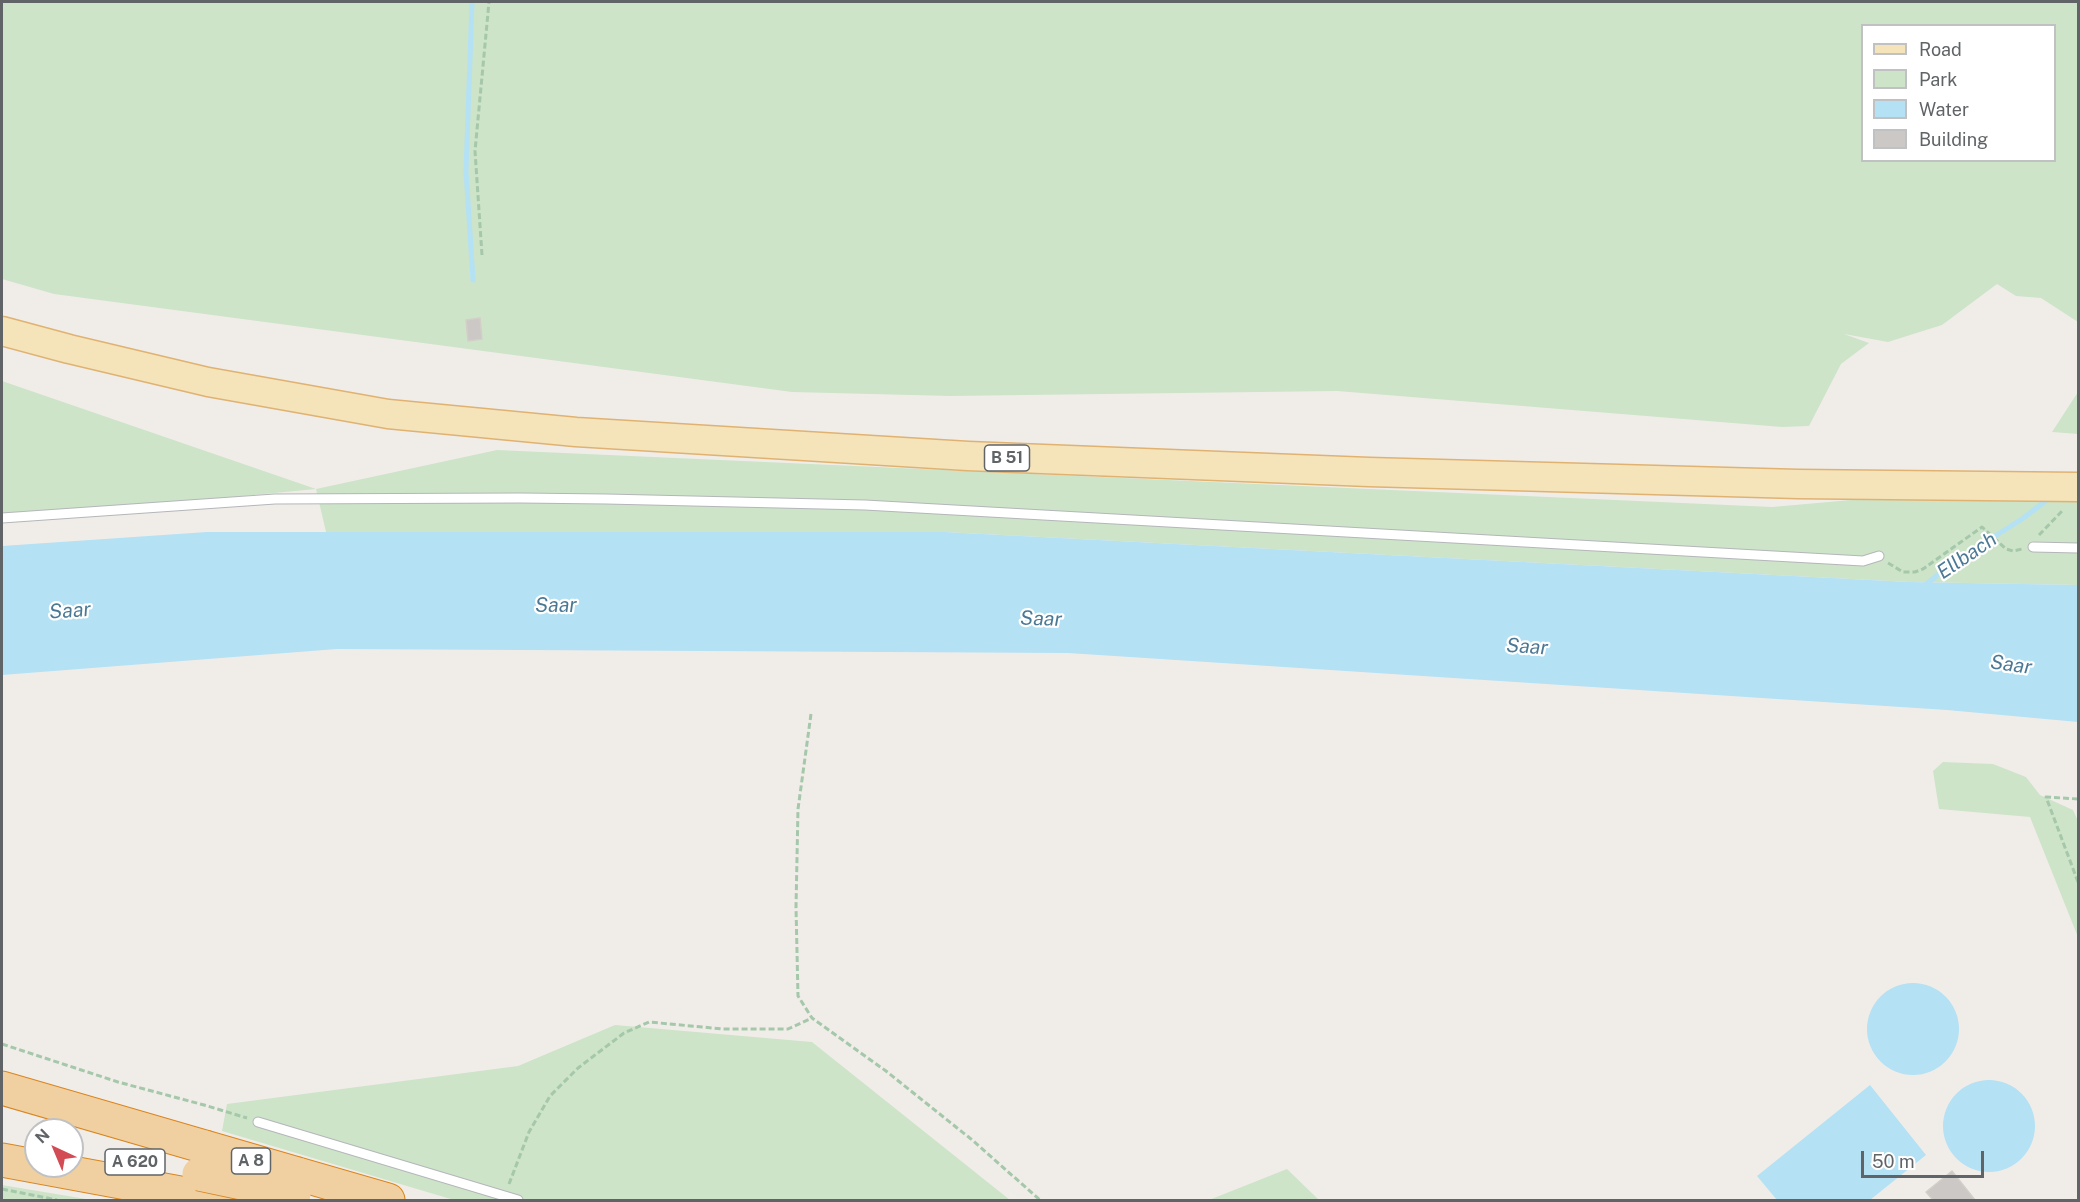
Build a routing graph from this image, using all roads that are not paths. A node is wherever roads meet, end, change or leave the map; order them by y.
1 (2, 331) edge
2 (2074, 495) edge
3 (2, 518) edge
4 (2033, 547) road end
5 (2079, 548) edge
6 (1879, 556) road end
7 (2, 1088) edge
8 (258, 1122) road end
9 (2, 1138) edge
10 (24, 1142) edge
11 (84, 1154) edge
12 (2, 1160) edge
13 (204, 1179) edge
14 (304, 1190) edge
15 (388, 1200) edge
16 (518, 1200) edge

1 - 2 main road, B 51
3 - 6 lane
4 - 5 lane
7 - 13 highway, A 8
8 - 16 lane
9 - 10 highway
11 - 13 highway, A 620
12 - 13 highway, A 620
13 - 14 highway, A 620, bridge
14 - 15 highway

